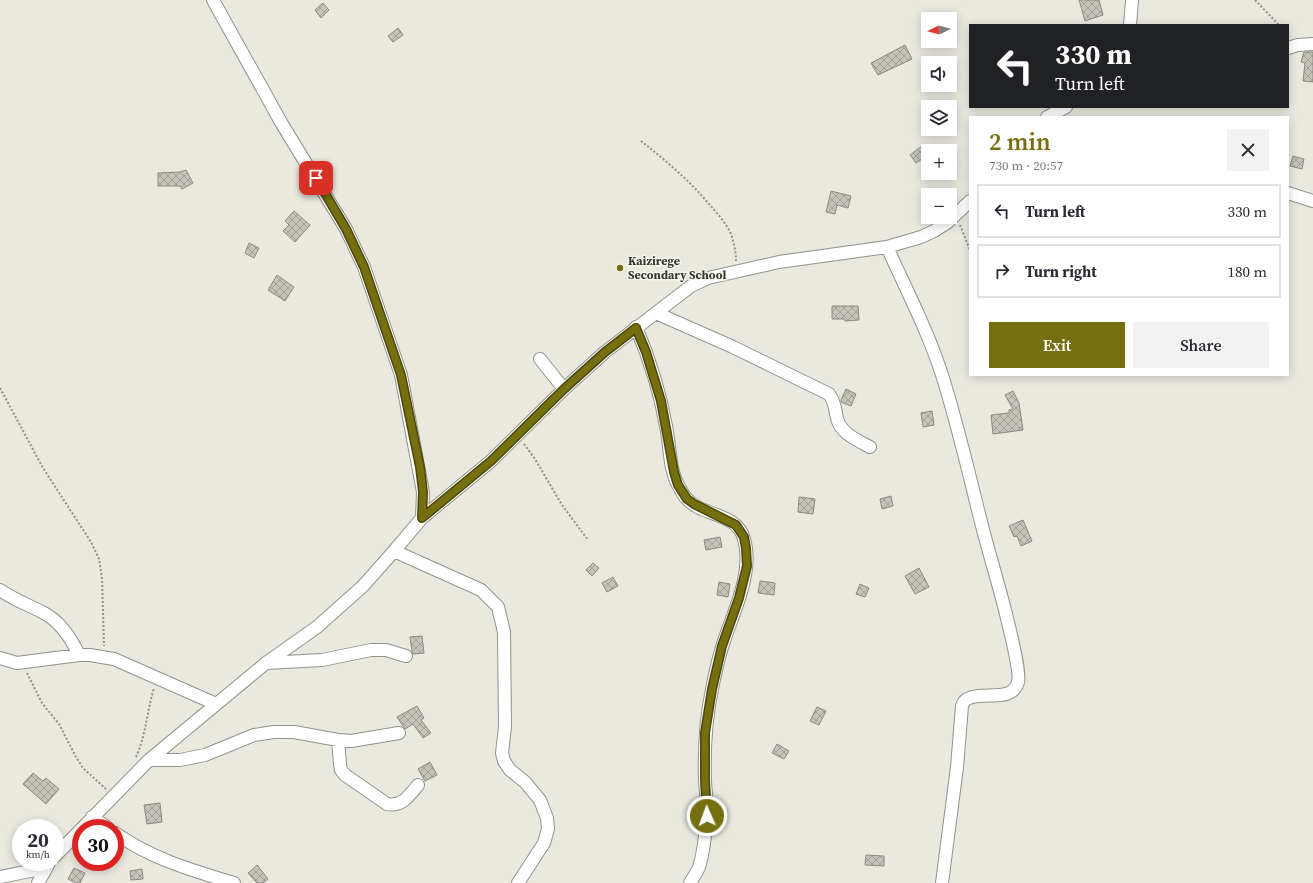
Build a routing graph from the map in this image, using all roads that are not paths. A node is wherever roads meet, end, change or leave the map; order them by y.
1 (213, 0) edge
2 (1132, 0) edge
3 (1130, 24) edge
4 (1313, 44) edge
5 (1289, 48) edge
6 (1064, 108) edge
7 (1050, 116) edge
8 (1289, 193) edge
9 (1313, 201) edge
10 (969, 202) edge
11 (886, 247) junction
12 (656, 313) junction
13 (636, 328) junction
14 (540, 359) dead end
15 (564, 389) junction
16 (870, 447) dead end
17 (422, 518) junction
18 (394, 551) junction
19 (0, 590) edge
20 (80, 655) junction
21 (406, 656) dead end
22 (0, 658) edge
23 (266, 664) junction
24 (216, 704) junction
25 (399, 733) dead end
26 (338, 740) junction
27 (149, 760) junction
28 (418, 785) dead end
29 (92, 817) junction
30 (95, 819) edge
31 (124, 839) edge
32 (64, 847) edge
33 (24, 871) edge
34 (45, 871) edge
35 (0, 877) edge
36 (38, 883) edge
37 (234, 883) edge
38 (518, 883) edge
39 (690, 883) edge
40 (942, 883) edge

1 - 17 street
2 - 3 street
4 - 5 street
6 - 7 street
8 - 9 street
10 - 11 street
11 - 12 street
11 - 40 street
12 - 13 street
12 - 16 street
13 - 15 street
13 - 39 street
14 - 15 street
15 - 17 street
17 - 18 street
18 - 23 street
18 - 38 street
19 - 20 street
20 - 22 street
20 - 24 street
21 - 23 street
23 - 24 street
24 - 27 street
25 - 26 street
26 - 27 street
26 - 28 street
27 - 29 street
29 - 30 street
29 - 32 street
31 - 37 street
33 - 35 street
34 - 36 street

